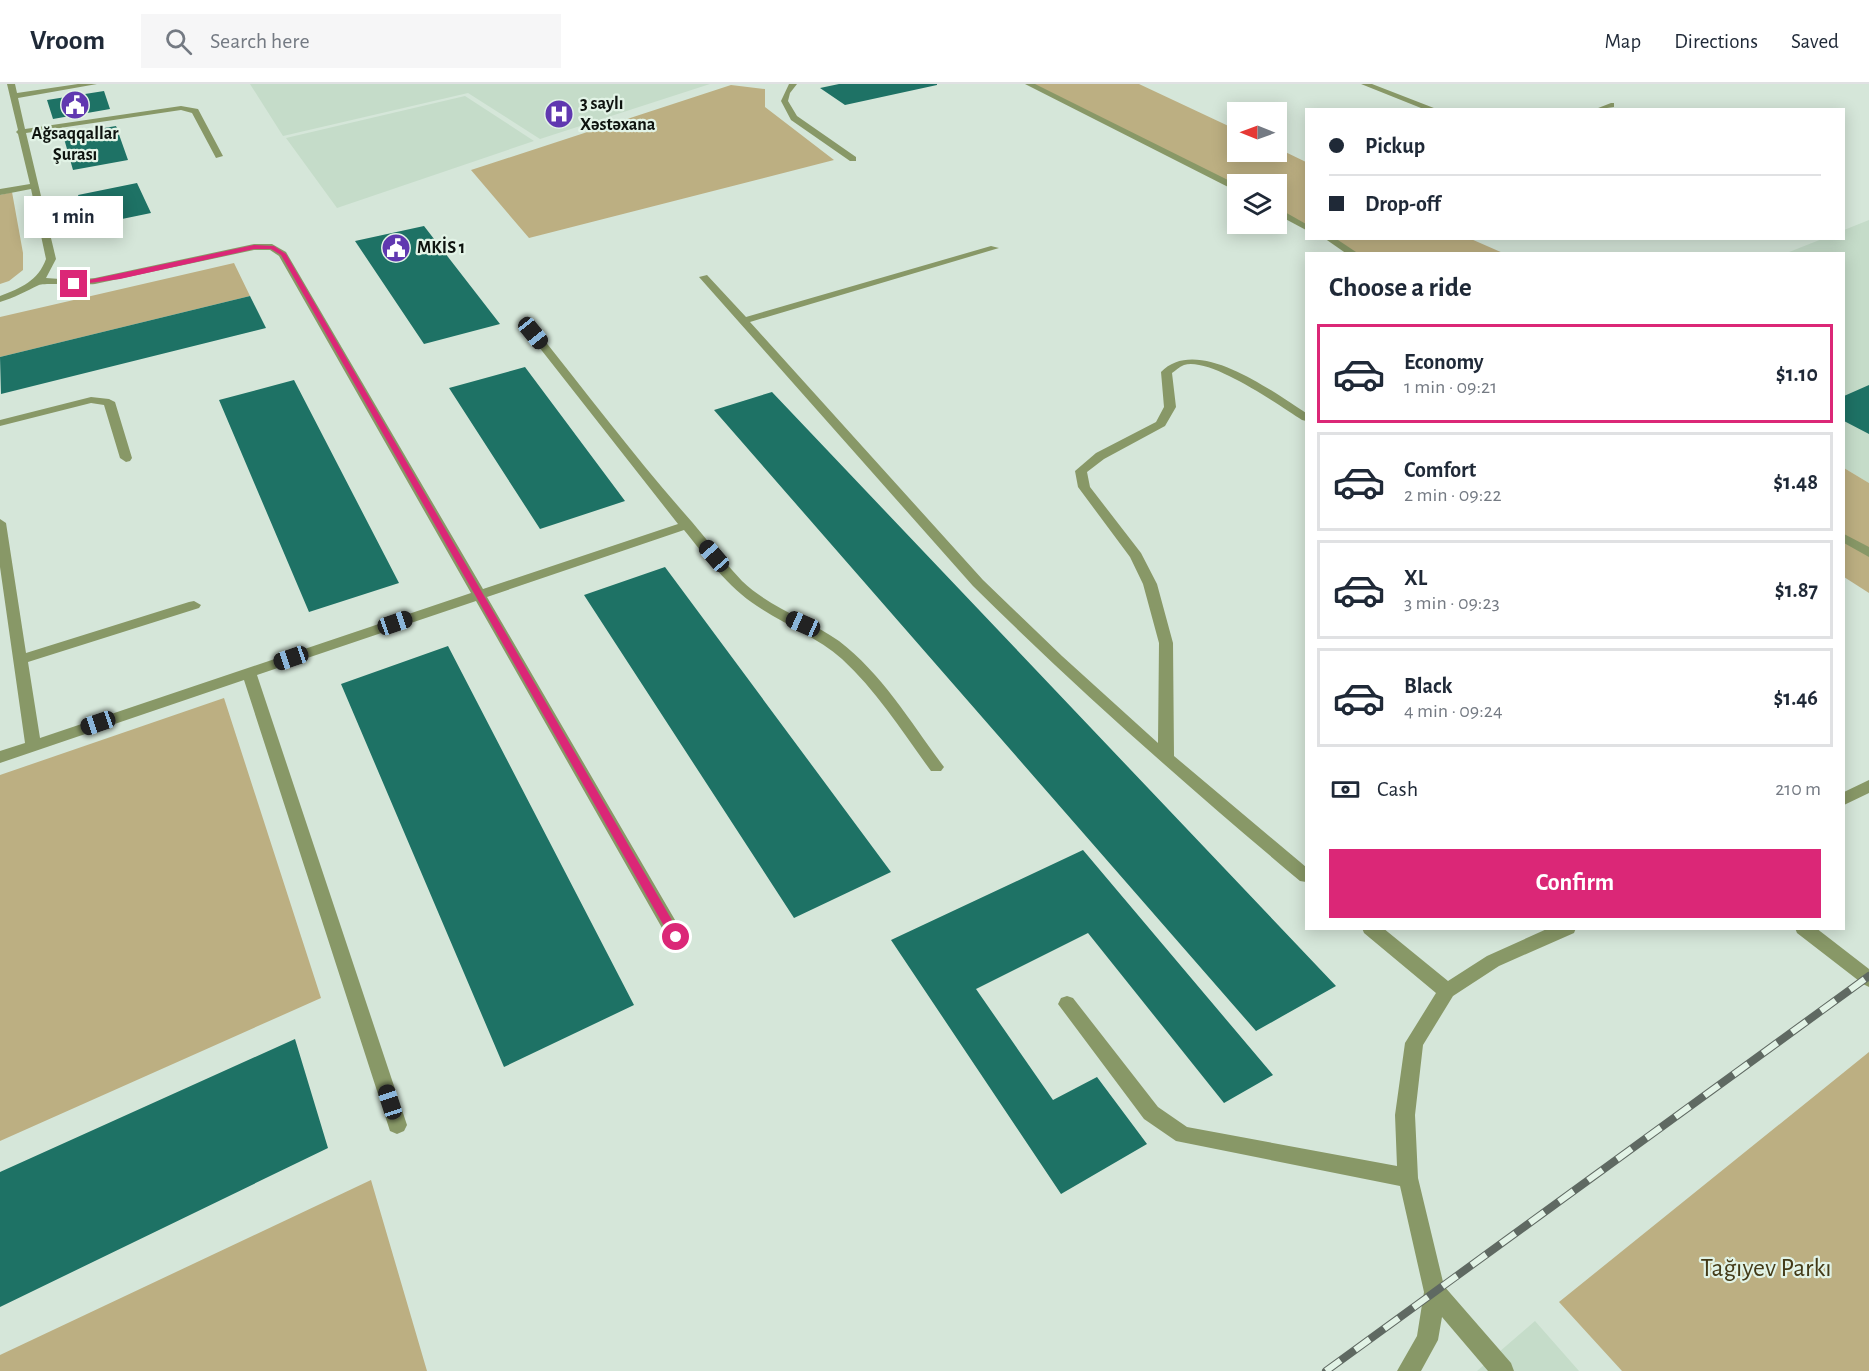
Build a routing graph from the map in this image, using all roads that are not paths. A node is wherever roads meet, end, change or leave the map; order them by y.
1 (11, 84) edge
2 (93, 84) edge
3 (794, 84) edge
4 (1029, 84) edge
5 (1365, 84) edge
6 (14, 96) junction
7 (1611, 105) dead end
8 (1430, 108) edge
9 (1602, 108) edge
10 (20, 132) junction
11 (219, 156) dead end
12 (854, 159) dead end
13 (1227, 183) edge
14 (33, 186) junction
15 (0, 192) edge
16 (1287, 216) edge
17 (1305, 225) edge
18 (1331, 240) edge
19 (994, 248) dead end
20 (1351, 252) edge
21 (704, 277) dead end
22 (40, 281) junction
23 (0, 299) edge
24 (744, 321) junction
25 (533, 333) dead end
26 (1305, 417) edge
27 (0, 423) edge
28 (126, 458) dead end
29 (0, 523) edge
30 (687, 525) junction
31 (1845, 539) edge
32 (1869, 553) edge
33 (478, 595) junction
34 (194, 605) dead end
35 (20, 660) junction
36 (249, 672) junction
37 (33, 745) junction
38 (0, 757) edge
39 (1166, 759) junction
40 (936, 767) dead end
41 (1869, 786) edge
42 (1845, 798) edge
43 (1305, 875) edge
44 (1372, 930) edge
45 (1563, 930) edge
46 (1806, 930) edge
47 (676, 937) dead end
48 (1869, 979) edge
49 (1447, 992) junction
50 (1067, 1004) dead end
51 (397, 1125) dead end
52 (1408, 1178) junction
53 (1435, 1292) junction
54 (1408, 1371) edge
55 (1503, 1371) edge

1 - 6 street
2 - 6 street
3 - 12 street
4 - 13 street
5 - 8 street
6 - 10 street
7 - 9 street
10 - 11 street
10 - 14 street
14 - 15 street
14 - 22 street
16 - 17 street
18 - 20 street
19 - 24 street
21 - 24 street
22 - 23 street
22 - 33 street
24 - 39 street
25 - 30 street
26 - 39 street
27 - 28 street
29 - 35 street
30 - 33 street
30 - 40 street
31 - 32 street
33 - 36 street
33 - 47 street
34 - 35 street
35 - 37 street
36 - 37 street
36 - 51 street
37 - 38 street
39 - 43 street
41 - 42 street
44 - 49 street
45 - 49 street
46 - 48 street
49 - 52 street
50 - 52 street
52 - 53 street
53 - 54 street
53 - 55 street

